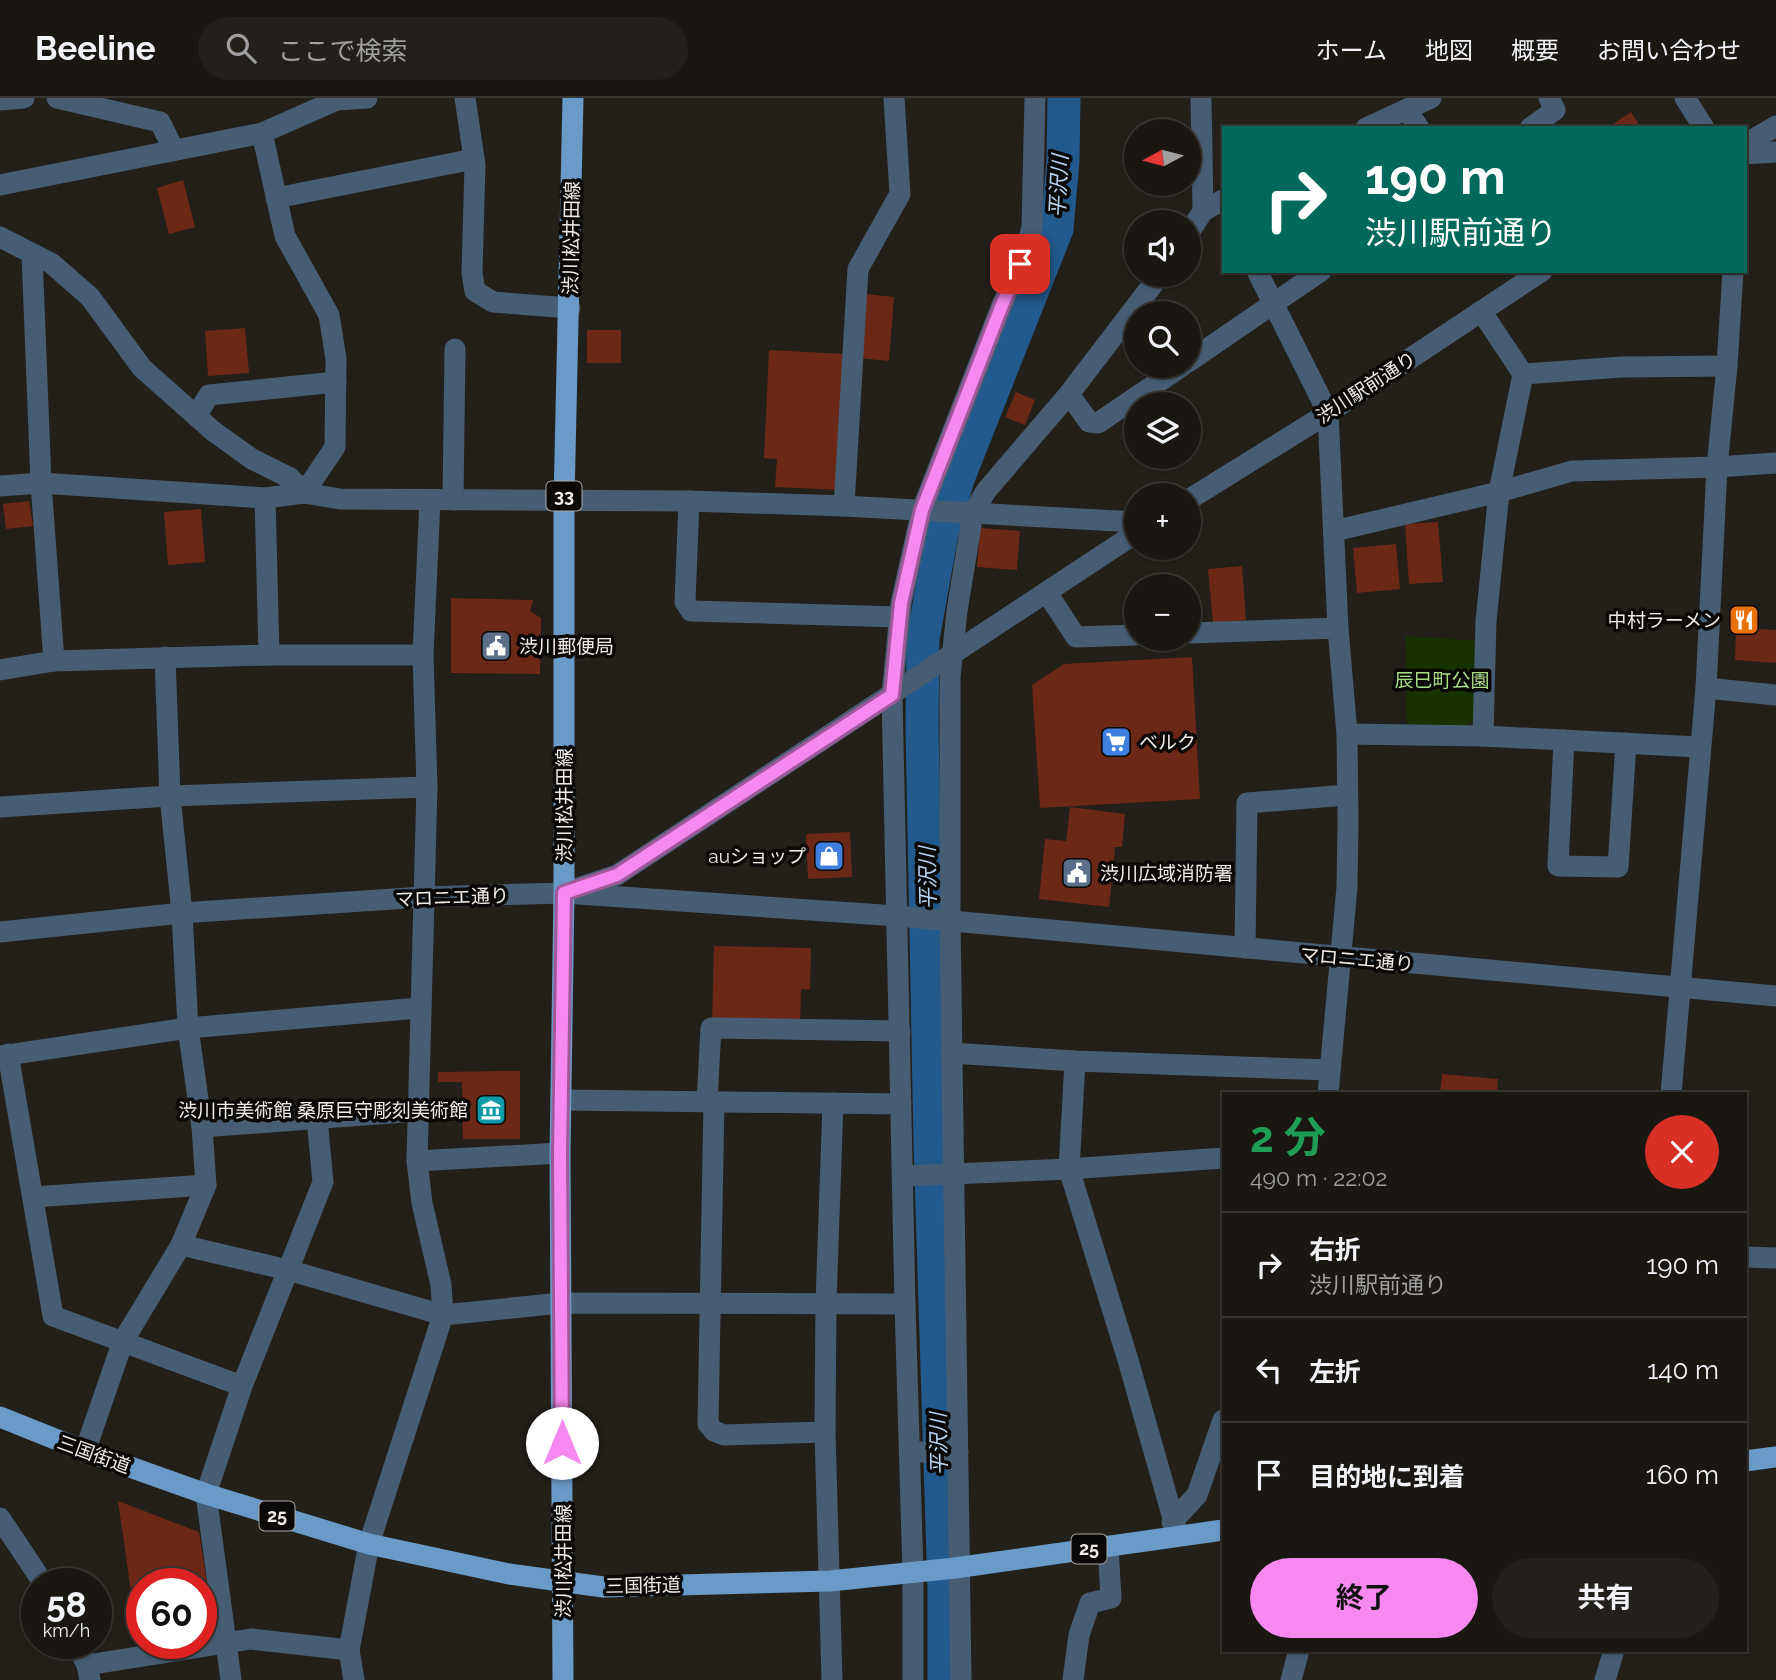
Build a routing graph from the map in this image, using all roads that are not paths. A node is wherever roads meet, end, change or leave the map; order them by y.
1 (24, 98) edge
2 (57, 98) edge
3 (367, 98) edge
4 (465, 98) edge
5 (573, 98) edge
6 (894, 98) edge
7 (1035, 98) edge
8 (1201, 98) edge
9 (1431, 98) edge
10 (1549, 98) edge
11 (1685, 98) edge
12 (0, 100) edge
13 (331, 101) edge
14 (1413, 119) edge
15 (1376, 126) edge
16 (1533, 126) edge
17 (1703, 126) edge
18 (1776, 126) edge
19 (262, 133) junction
20 (1747, 143) edge
21 (174, 150) junction
22 (1776, 152) edge
23 (1747, 154) edge
24 (474, 159) junction
25 (0, 185) edge
26 (276, 198) junction
27 (1218, 204) edge
28 (1201, 221) edge
29 (0, 237) edge
30 (32, 254) junction
31 (1258, 273) edge
32 (1318, 273) edge
33 (1535, 273) edge
34 (1733, 273) edge
35 (1516, 278) edge
36 (1151, 287) edge
37 (1273, 304) junction
38 (570, 308) junction
39 (1481, 311) junction
40 (455, 349) dead end
41 (1201, 353) edge
42 (1727, 366) junction
43 (1523, 374) junction
44 (1164, 378) edge
45 (336, 383) junction
46 (1069, 394) junction
47 (1328, 413) junction
48 (195, 416) junction
49 (1776, 463) edge
50 (1717, 467) junction
51 (41, 483) junction
52 (0, 486) edge
53 (1201, 492) edge
54 (1499, 492) junction
55 (304, 493) junction
56 (265, 498) junction
57 (430, 500) junction
58 (453, 500) junction
59 (564, 501) junction
60 (689, 501) junction
61 (844, 506) junction
62 (925, 510) junction
63 (970, 513) junction
64 (1124, 521) edge
65 (1334, 531) junction
66 (1124, 541) edge
67 (1047, 593) junction
68 (898, 617) junction
69 (1338, 628) junction
70 (1201, 633) edge
71 (1124, 635) edge
72 (269, 655) junction
73 (423, 655) junction
74 (165, 657) junction
75 (946, 659) junction
76 (54, 661) junction
77 (0, 670) edge
78 (1706, 688) junction
79 (896, 692) junction
80 (1776, 695) edge
81 (1347, 734) junction
82 (1483, 736) junction
83 (1564, 740) junction
84 (1626, 743) junction
85 (1699, 747) junction
86 (426, 787) junction
87 (1347, 795) junction
88 (170, 796) junction
89 (0, 807) edge
90 (564, 893) junction
91 (423, 897) junction
92 (182, 912) junction
93 (901, 917) junction
94 (944, 921) junction
95 (0, 932) edge
96 (1245, 948) junction
97 (1341, 957) junction
98 (1680, 988) junction
99 (1776, 996) edge
100 (419, 1008) junction
101 (188, 1028) junction
102 (900, 1031) junction
103 (951, 1053) junction
104 (4, 1055) edge
105 (1075, 1061) junction
106 (1330, 1070) junction
107 (1328, 1092) edge
108 (1671, 1092) edge
109 (562, 1100) junction
110 (710, 1102) junction
111 (833, 1103) junction
112 (901, 1104) junction
113 (417, 1111) junction
114 (317, 1119) junction
115 (202, 1128) junction
116 (560, 1153) junction
117 (1222, 1158) edge
118 (417, 1161) junction
119 (1069, 1170) junction
120 (950, 1174) junction
121 (909, 1177) junction
122 (206, 1185) junction
123 (33, 1197) junction
124 (181, 1245) junction
125 (1747, 1257) edge
126 (1776, 1258) edge
127 (288, 1270) junction
128 (826, 1302) junction
129 (561, 1303) junction
130 (709, 1304) junction
131 (905, 1304) junction
132 (443, 1315) junction
133 (123, 1340) junction
134 (242, 1386) junction
135 (0, 1417) edge
136 (1222, 1423) edge
137 (825, 1432) junction
138 (85, 1451) junction
139 (910, 1452) junction
140 (957, 1452) junction
141 (1776, 1457) edge
142 (1747, 1461) edge
143 (206, 1494) junction
144 (0, 1518) edge
145 (1175, 1529) junction
146 (1222, 1530) edge
147 (369, 1544) junction
148 (1108, 1546) junction
149 (9, 1549) edge
150 (28, 1568) edge
151 (957, 1568) junction
152 (920, 1572) junction
153 (830, 1581) junction
154 (563, 1583) junction
155 (226, 1643) junction
156 (349, 1650) junction
157 (1298, 1652) edge
158 (1613, 1652) edge
159 (88, 1673) edge
160 (231, 1680) edge
161 (354, 1680) edge
162 (562, 1680) edge
163 (832, 1680) edge
164 (913, 1680) edge
165 (961, 1680) edge
166 (1073, 1680) edge
167 (1291, 1680) edge
168 (1605, 1680) edge

1 - 12 street
2 - 21 street
3 - 13 street
4 - 24 street
5 - 38 main road, 渋川松井田線 / 33
6 - 61 street
7 - 62 street
8 - 27 street
9 - 14 street
10 - 16 street
11 - 17 street
13 - 19 street
14 - 15 street
18 - 20 street
19 - 21 street
19 - 26 street
21 - 25 street
22 - 23 street
24 - 26 street
24 - 38 street
26 - 45 street
27 - 28 street
29 - 30 street
30 - 48 street
30 - 51 street
31 - 37 street
32 - 37 street
33 - 35 street, 渋川駅前通り
34 - 42 street
35 - 39 street, 渋川駅前通り
36 - 46 street
37 - 41 street
37 - 47 street
38 - 59 main road, 渋川松井田線 / 33
39 - 43 street
39 - 47 street, 渋川駅前通り
40 - 58 street
42 - 43 street
42 - 50 street
43 - 54 street
44 - 46 street
45 - 48 street
45 - 55 street
46 - 63 street
47 - 53 street, 渋川駅前通り
47 - 65 street
48 - 55 street
49 - 50 street
50 - 54 street
50 - 78 street
51 - 52 street
51 - 56 street
51 - 76 street
54 - 65 street
54 - 82 street
55 - 56 street
55 - 57 street
56 - 72 street
57 - 58 street
57 - 73 street
58 - 59 street
59 - 60 street
59 - 90 main road, 渋川松井田線 / 33
60 - 61 street
60 - 68 street
61 - 62 street
62 - 63 street
62 - 68 street
63 - 64 street
63 - 75 street
65 - 69 street
66 - 67 street
67 - 71 street
67 - 75 street
68 - 79 street
69 - 70 street
69 - 81 street
72 - 73 street
72 - 74 street
73 - 86 street
74 - 76 street
74 - 88 street
75 - 79 street
75 - 94 street
76 - 77 street
78 - 80 street
78 - 85 street
79 - 90 street
79 - 93 street
81 - 82 street
81 - 87 street
82 - 83 street
83 - 84 street
83 - 84 street
84 - 85 street
85 - 98 street
86 - 88 street
86 - 91 street
87 - 96 street
87 - 97 street
88 - 89 street
88 - 92 street
90 - 91 street, マロニエ通り
90 - 93 street, マロニエ通り
90 - 109 main road, 渋川松井田線 / 33
91 - 92 street, マロニエ通り
91 - 100 street
92 - 95 street, マロニエ通り
92 - 101 street
93 - 94 street, マロニエ通り
93 - 102 street
94 - 96 street, マロニエ通り
94 - 103 street
96 - 97 street, マロニエ通り
97 - 98 street, マロニエ通り
97 - 106 street
98 - 99 street, マロニエ通り
98 - 108 street
100 - 101 street
100 - 113 street
101 - 104 street
101 - 115 street
102 - 110 street
102 - 112 street
103 - 105 street
103 - 120 street
104 - 123 street
105 - 106 street
105 - 119 street
106 - 107 street
109 - 110 street
109 - 116 main road, 渋川松井田線 / 33
110 - 111 street
110 - 130 street
111 - 112 street
111 - 128 street
112 - 121 street
113 - 114 street
113 - 118 street
114 - 115 street
114 - 127 street
115 - 122 street
116 - 118 street
116 - 129 main road, 渋川松井田線 / 33
117 - 119 street
118 - 132 street
119 - 120 street
119 - 145 street
120 - 121 street
120 - 140 street
121 - 131 street
122 - 123 street
122 - 124 street
123 - 133 street
124 - 127 street
124 - 133 street
125 - 126 street
127 - 132 street
127 - 134 street
128 - 130 street
128 - 131 street
128 - 137 street
129 - 130 street
129 - 132 street
129 - 154 main road, 渋川松井田線 / 33
130 - 137 street
131 - 139 street
132 - 147 street
133 - 134 street
133 - 138 street
134 - 143 street
135 - 138 main road, 三国街道 / 25
136 - 145 street
137 - 153 street
138 - 143 main road, 三国街道 / 25
139 - 140 street
139 - 152 street
140 - 151 street
141 - 142 main road
143 - 147 main road, 三国街道 / 25
143 - 155 street
144 - 149 street
145 - 146 main road, 三国街道 / 25
145 - 148 main road, 三国街道 / 25
147 - 154 main road, 三国街道 / 25
147 - 156 street
148 - 151 main road, 三国街道 / 25
148 - 166 street
149 - 150 street
151 - 152 main road, 三国街道 / 25
151 - 165 street
152 - 153 main road, 三国街道 / 25
152 - 164 street
153 - 154 main road, 三国街道 / 25
153 - 163 street
154 - 162 main road, 渋川松井田線 / 33
155 - 156 street
155 - 159 street
155 - 160 street
156 - 161 street
157 - 167 street
158 - 168 street

